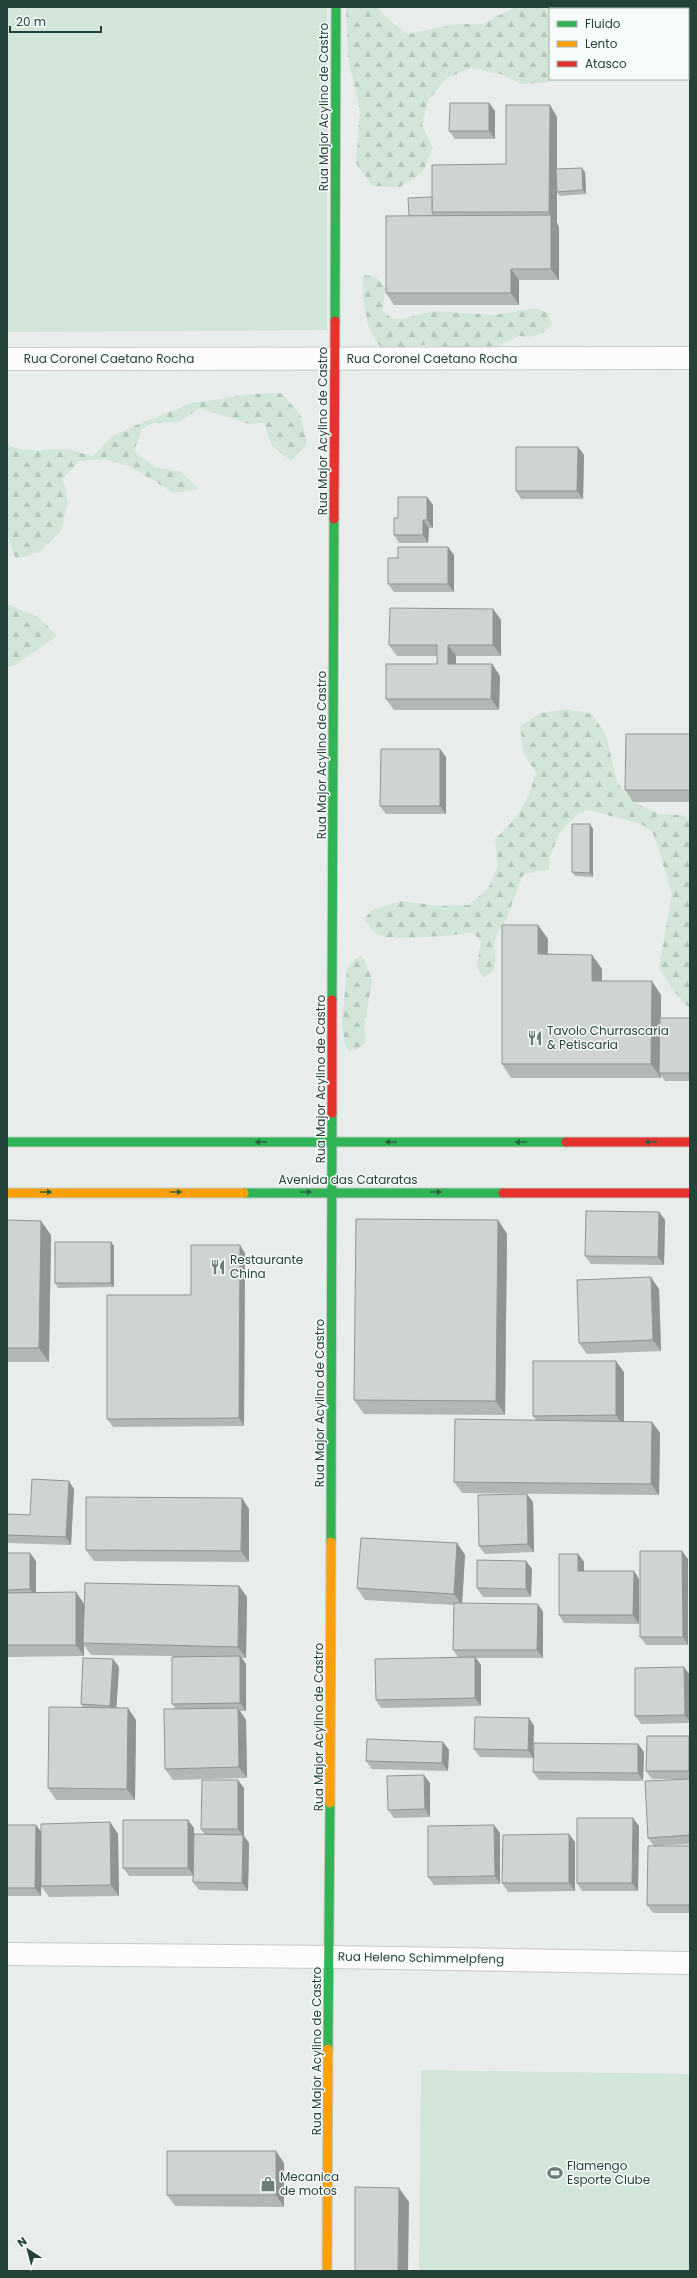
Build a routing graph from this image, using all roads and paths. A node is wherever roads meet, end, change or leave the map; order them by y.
1 (336, 7) edge
2 (690, 358) edge
3 (7, 359) edge
4 (336, 360) junction
5 (332, 1141) junction
6 (7, 1142) edge
7 (690, 1142) edge
8 (334, 1192) junction
9 (7, 1193) edge
10 (690, 1193) edge
11 (7, 1954) edge
12 (329, 1957) junction
13 (690, 1963) edge
14 (327, 2271) edge

1 - 4 street, Rua Major Acylino de Castro
2 - 4 street, Rua Coronel Caetano Rocha
3 - 4 street, Rua Coronel Caetano Rocha
4 - 5 street, Rua Major Acylino de Castro
5 -> 6 street
7 -> 5 street
5 - 8 street, Rua Major Acylino de Castro
9 -> 8 street, Avenida das Cataratas
8 -> 10 street, Avenida das Cataratas
8 - 12 street, Rua Major Acylino de Castro
11 - 12 street, Rua Heleno Schimmelpfeng
12 - 13 street, Rua Heleno Schimmelpfeng
12 - 14 street, Rua Major Acylino de Castro

